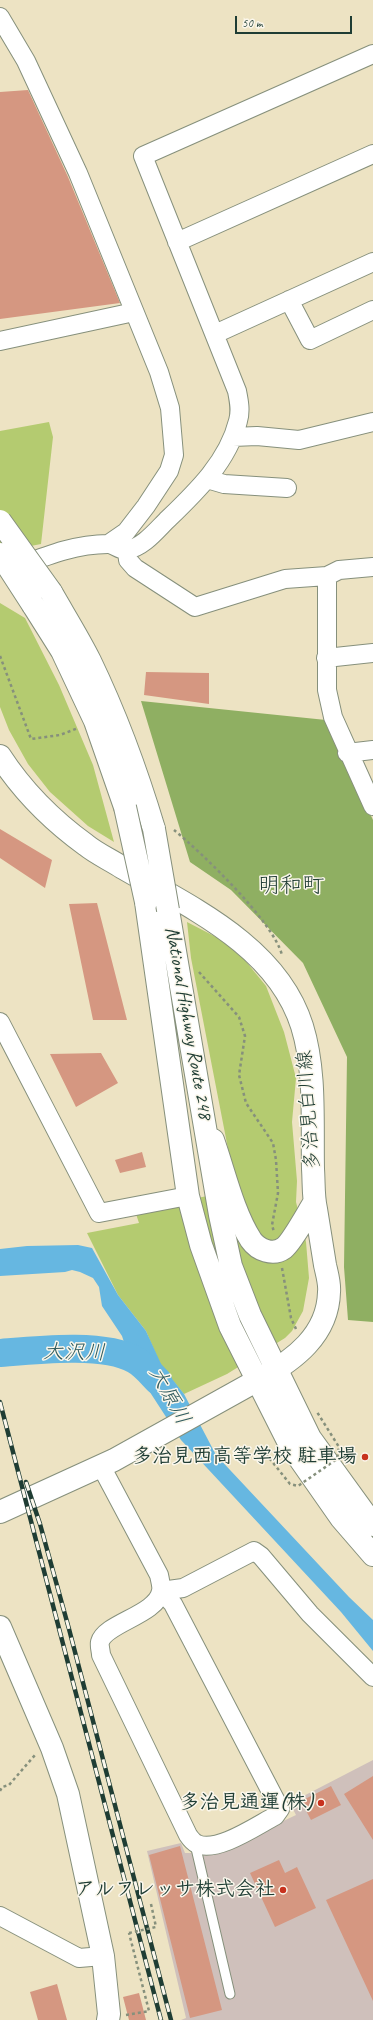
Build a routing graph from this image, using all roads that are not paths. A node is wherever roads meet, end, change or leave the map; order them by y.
1 (0, 17) edge
2 (373, 54) edge
3 (373, 154) edge
4 (178, 242) junction
5 (373, 262) edge
6 (289, 300) junction
7 (373, 310) edge
8 (134, 312) junction
9 (215, 334) junction
10 (0, 341) edge
11 (373, 422) edge
12 (233, 437) junction
13 (207, 479) junction
14 (287, 488) dead end
15 (0, 521) edge
16 (110, 543) junction
17 (127, 550) junction
18 (0, 554) edge
19 (373, 567) edge
20 (0, 573) edge
21 (327, 576) junction
22 (373, 653) edge
23 (326, 658) junction
24 (373, 750) edge
25 (347, 753) junction
26 (0, 756) edge
27 (373, 806) edge
28 (0, 1022) edge
29 (202, 1104) junction
30 (188, 1196) junction
31 (314, 1203) junction
32 (277, 1369) junction
33 (256, 1381) junction
34 (108, 1463) junction
35 (0, 1512) edge
36 (373, 1525) edge
37 (373, 1555) edge
38 (161, 1591) junction
39 (1, 1630) edge
40 (373, 1677) edge
41 (195, 1844) junction
42 (0, 1916) edge
43 (102, 1956) junction
44 (230, 1994) dead end
45 (109, 2017) edge

1 - 8 street
2 - 4 street
3 - 4 street
4 - 9 street
5 - 6 street
6 - 7 street
6 - 9 street
8 - 10 street
8 - 16 street
9 - 12 street
11 - 12 street
12 - 13 street
13 - 14 street
13 - 17 street
15 - 29 main road, National Highway Route 248, bridge
16 - 17 street
16 - 20 street
17 - 21 street
18 - 30 main road, National Highway Route 248, bridge
19 - 21 street
21 - 23 street
22 - 23 street
23 - 25 street
24 - 25 street
25 - 27 street
26 - 31 main road, 多治見白川線
28 - 30 street
29 - 31 main road
29 - 32 main road, National Highway Route 248
30 - 33 main road, National Highway Route 248
31 - 32 main road, 多治見白川線
32 - 33 main road, 多治見白川線
32 - 36 main road, National Highway Route 248
33 - 34 main road, 多治見白川線
33 - 37 main road, National Highway Route 248
34 - 35 main road, 多治見白川線
34 - 38 street
38 - 40 street
38 - 41 street
38 - 41 street
39 - 43 main road
41 - 44 lane
42 - 43 street
43 - 45 main road

